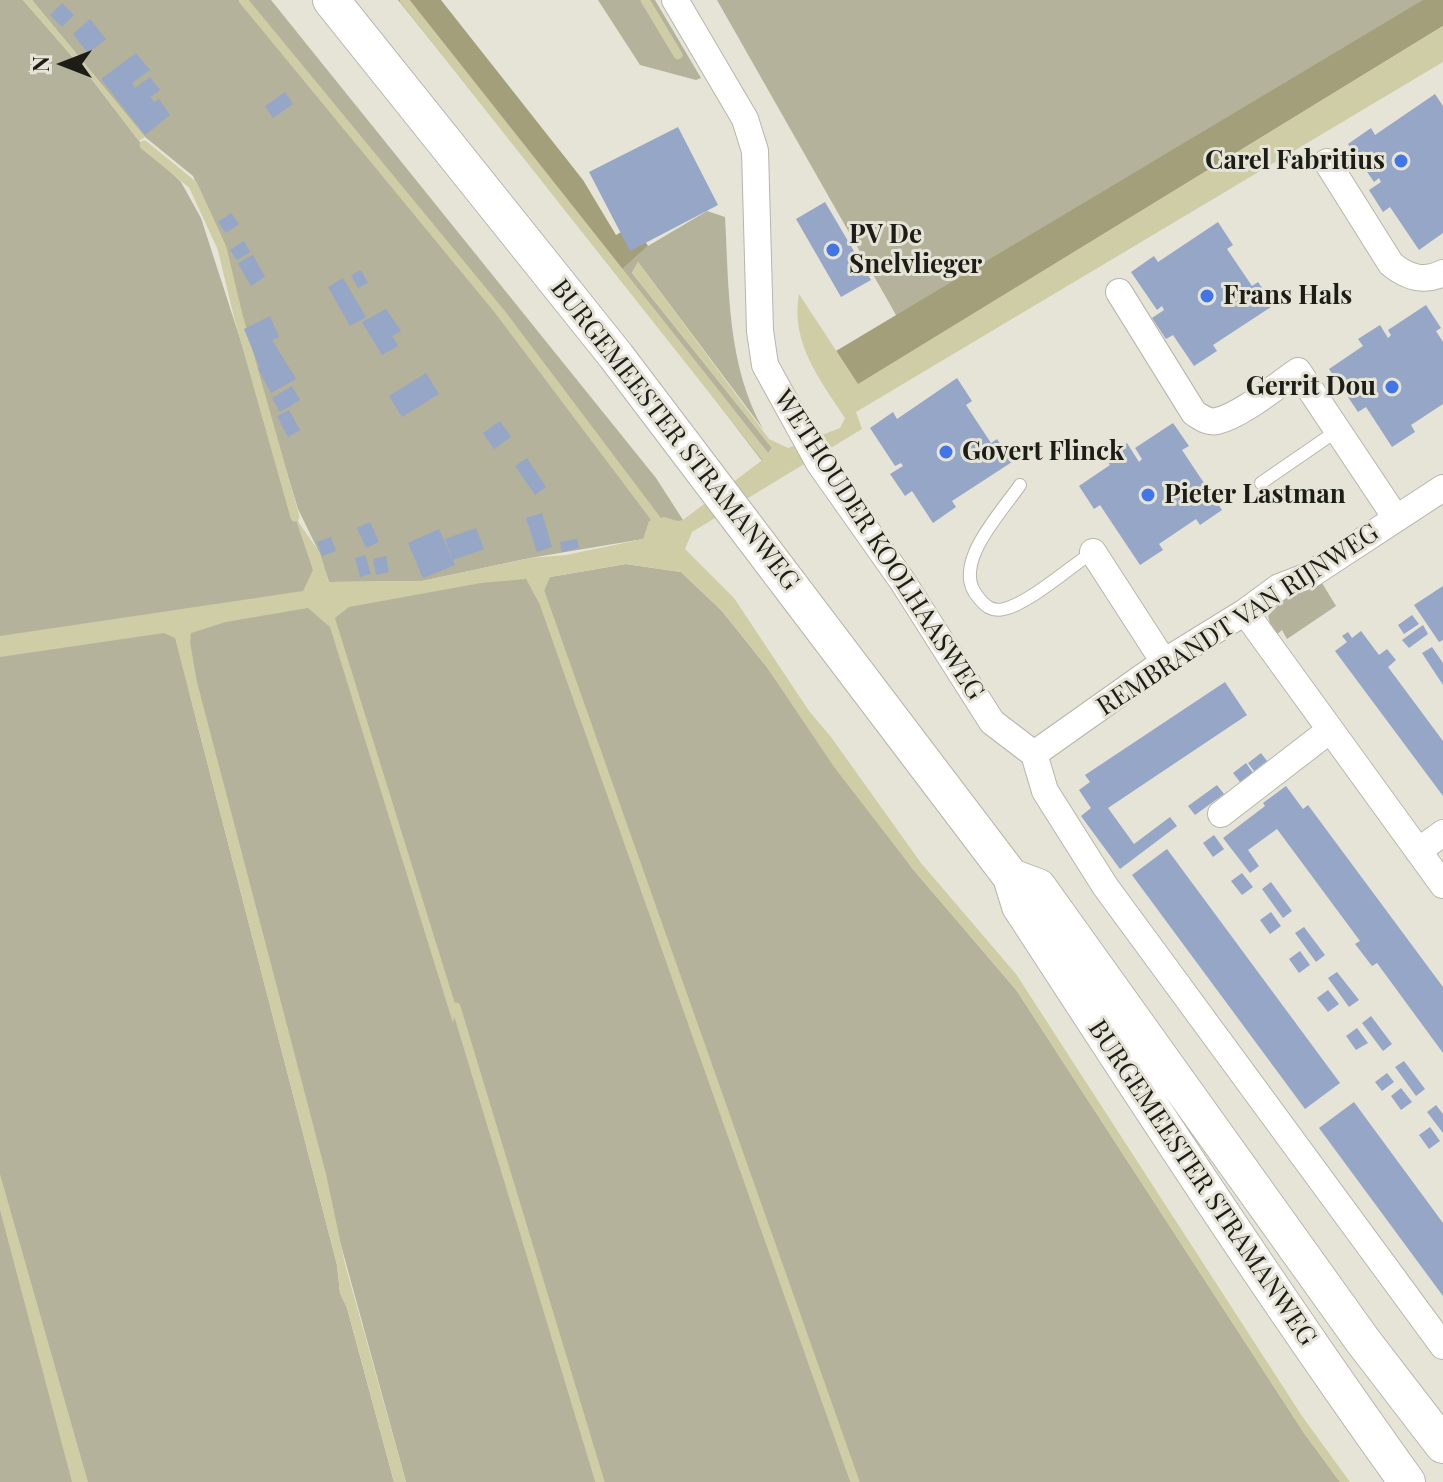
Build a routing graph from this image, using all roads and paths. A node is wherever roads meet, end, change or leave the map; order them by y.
1 (331, 0) edge
2 (675, 0) edge
3 (1327, 162) dead end
4 (1443, 273) edge
5 (1119, 292) dead end
6 (1338, 430) junction
7 (1261, 483) dead end
8 (1020, 485) dead end
9 (1443, 488) edge
10 (1396, 518) junction
11 (1093, 552) joint
12 (1245, 612) junction
13 (1164, 662) junction
14 (1330, 730) junction
15 (1034, 754) junction
16 (1221, 814) dead end
17 (1443, 833) edge
18 (1418, 851) junction
19 (1011, 877) junction
20 (1443, 885) edge
21 (1443, 1346) edge
22 (1443, 1445) edge
23 (1407, 1482) edge

1 - 19 main road, BURGEMEESTER STRAMANWEG
2 - 15 street, WETHOUDER KOOLHAASWEG
3 - 4 street
5 - 6 street
6 - 7 lane
6 - 10 street
8 - 11 lane
9 - 10 street, REMBRANDT VAN RIJNWEG
10 - 12 street, REMBRANDT VAN RIJNWEG
11 - 13 street
12 - 13 street, REMBRANDT VAN RIJNWEG
12 - 14 street
13 - 15 street, REMBRANDT VAN RIJNWEG
14 - 16 street
14 - 18 street
15 - 21 street
17 - 18 street
18 - 20 street
19 - 22 main road, BURGEMEESTER STRAMANWEG
19 - 23 main road, BURGEMEESTER STRAMANWEG

